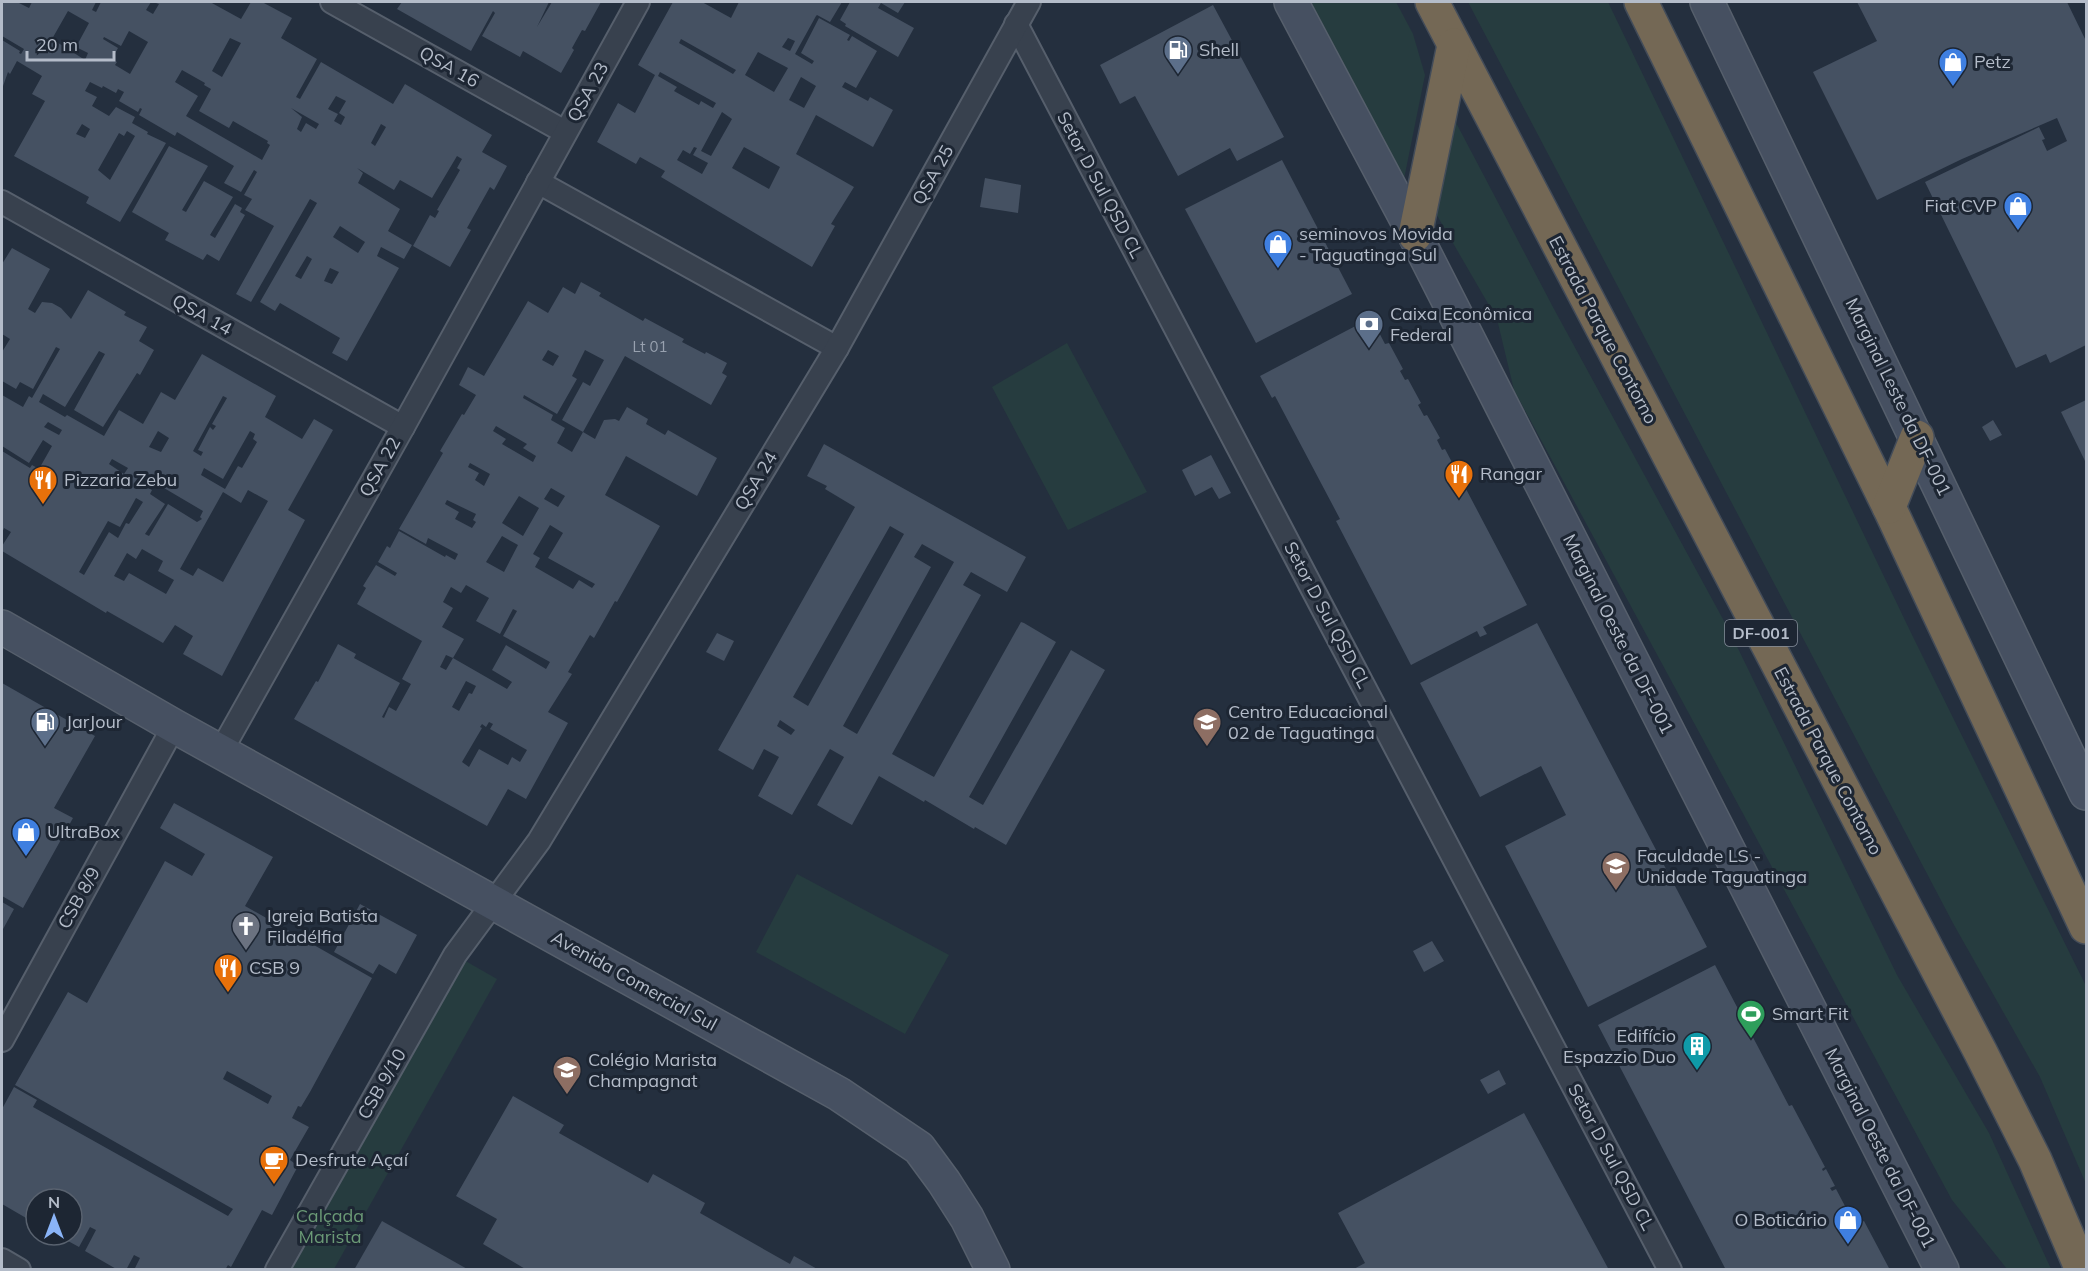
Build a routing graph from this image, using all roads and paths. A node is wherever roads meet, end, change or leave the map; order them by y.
1 (332, 2) edge
2 (638, 2) edge
3 (1029, 2) edge
4 (1291, 2) edge
5 (1432, 2) edge
6 (1641, 2) edge
7 (1707, 2) edge
8 (1016, 24) junction
9 (1454, 45) junction
10 (566, 132) junction
11 (538, 182) junction
12 (2, 202) edge
13 (1415, 235) junction
14 (837, 348) junction
15 (403, 427) junction
16 (1917, 437) junction
17 (1889, 507) junction
18 (2, 627) edge
19 (174, 726) junction
20 (220, 751) junction
21 (2086, 793) edge
22 (492, 902) junction
23 (2086, 927) edge
24 (2, 1040) edge
25 (2, 1260) edge
26 (19, 1269) edge
27 (278, 1269) edge
28 (993, 1269) edge
29 (1670, 1269) edge
30 (1942, 1269) edge
31 (2082, 1269) edge

1 - 10 street, QSA 16
2 - 10 street, QSA 23
3 - 8 street, QSA 25
4 - 13 main road, Marginal Oeste da DF-001
5 - 9 highway, Estrada Parque Contorno / DF-001
6 - 17 highway
7 - 16 main road, Marginal Leste da DF-001
8 - 14 street, QSA 25
8 - 29 street, Setor D Sul QSD CL
9 - 13 highway
9 - 31 highway, Estrada Parque Contorno / DF-001
10 - 11 street, QSA 23
11 - 14 street
11 - 15 street, QSA 22
12 - 15 street, QSA 14
13 - 30 main road, Marginal Oeste da DF-001
14 - 22 street, QSA 24
15 - 20 street, QSA 22
16 - 17 highway
16 - 21 main road, Marginal Leste da DF-001
17 - 23 highway
18 - 19 main road, Avenida Comercial Sul
19 - 20 main road, Avenida Comercial Sul
19 - 24 street, CSB 8/9
20 - 22 main road, Avenida Comercial Sul
22 - 27 street, CSB 9/10
22 - 28 main road, Avenida Comercial Sul
25 - 26 street

